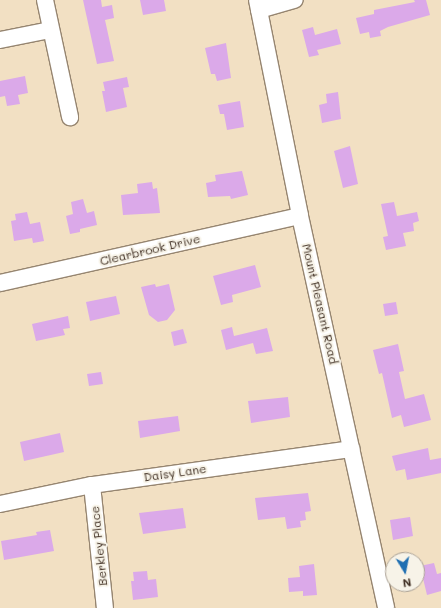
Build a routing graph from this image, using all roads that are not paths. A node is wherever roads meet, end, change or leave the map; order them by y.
1 (45, 0) edge
2 (295, 0) edge
3 (258, 5) edge
4 (50, 30) junction
5 (0, 40) edge
6 (70, 117) dead end
7 (300, 216) junction
8 (0, 284) edge
9 (352, 450) junction
10 (92, 485) junction
11 (0, 504) edge
12 (105, 608) edge
13 (386, 608) edge

1 - 4 street
2 - 3 street
3 - 7 street, Mount Pleasant Road
4 - 5 street
4 - 6 street
7 - 8 street, Clearbrook Drive
7 - 9 street, Mount Pleasant Road
9 - 10 street, Daisy Lane
9 - 13 street, Mount Pleasant Road
10 - 11 street, Daisy Lane
10 - 12 street, Berkley Place

